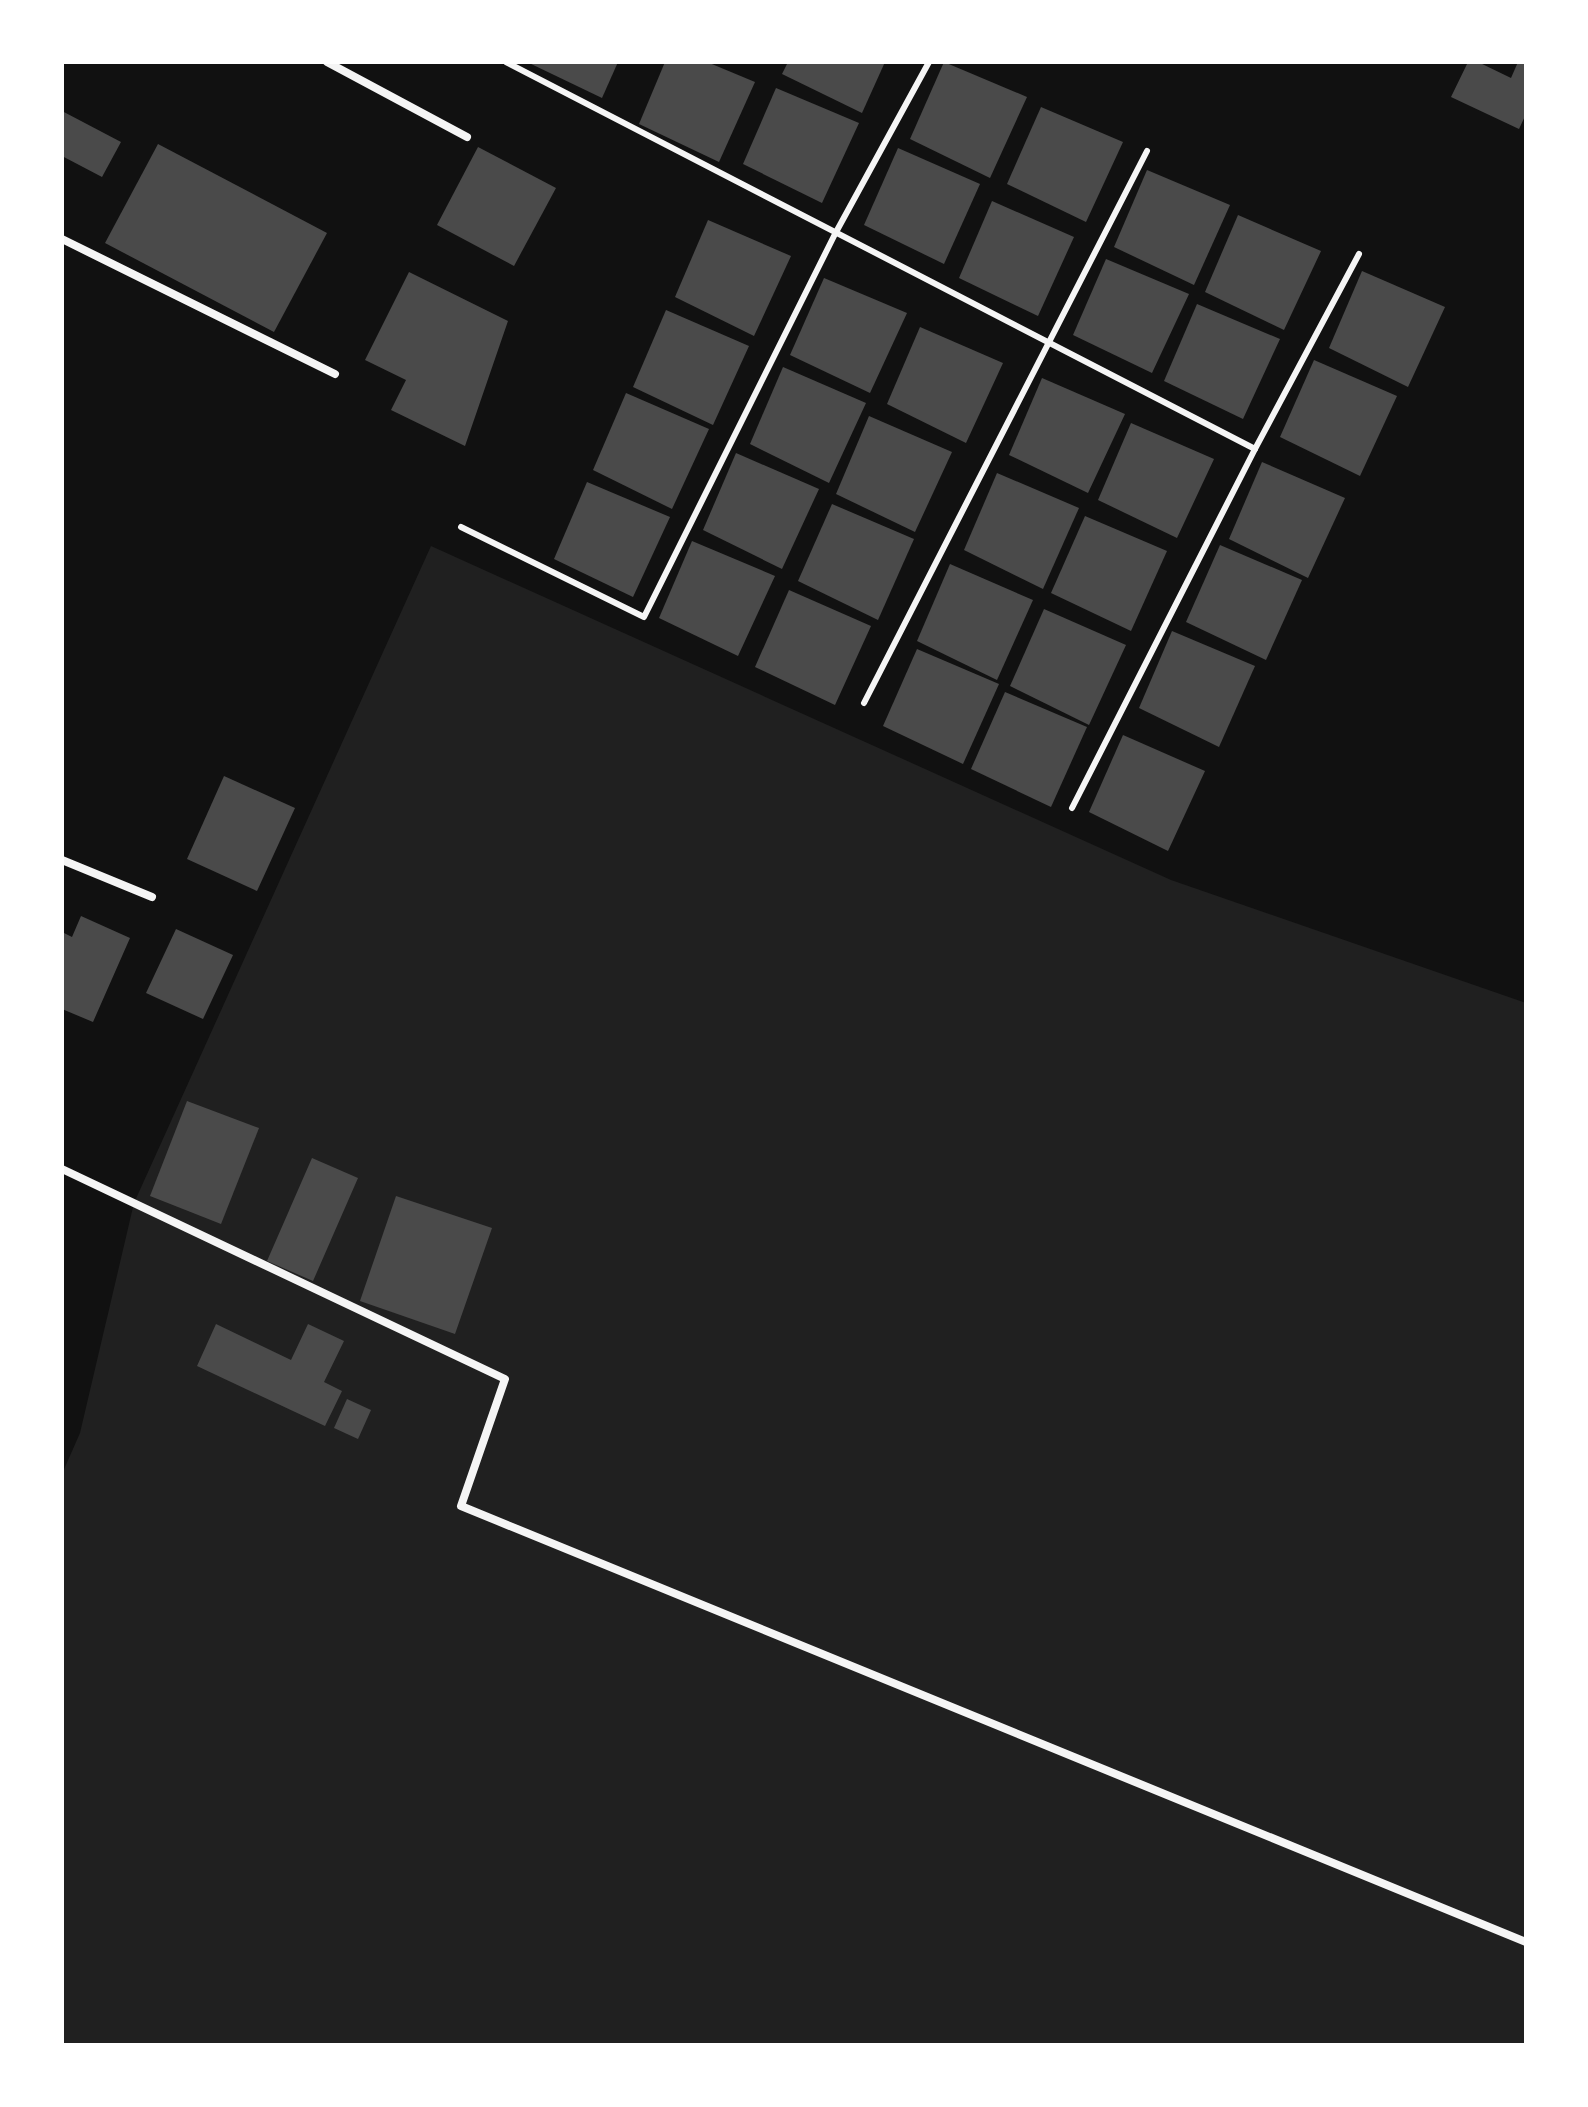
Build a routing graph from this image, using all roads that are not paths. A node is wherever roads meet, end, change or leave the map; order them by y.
1 (327, 62) edge
2 (506, 62) edge
3 (929, 62) edge
4 (467, 137) dead end
5 (1147, 151) dead end
6 (835, 234) junction
7 (62, 239) edge
8 (1359, 254) dead end
9 (1051, 343) junction
10 (335, 374) dead end
11 (1255, 449) junction
12 (461, 527) dead end
13 (864, 703) dead end
14 (1072, 808) dead end
15 (62, 860) edge
16 (152, 897) dead end
17 (62, 1169) edge
18 (1526, 1942) edge

1 - 4 street
2 - 6 lane
3 - 6 lane
5 - 9 lane
6 - 9 lane
6 - 12 lane
7 - 10 street
8 - 11 lane
9 - 11 lane
9 - 13 lane
11 - 14 lane
15 - 16 street
17 - 18 street

